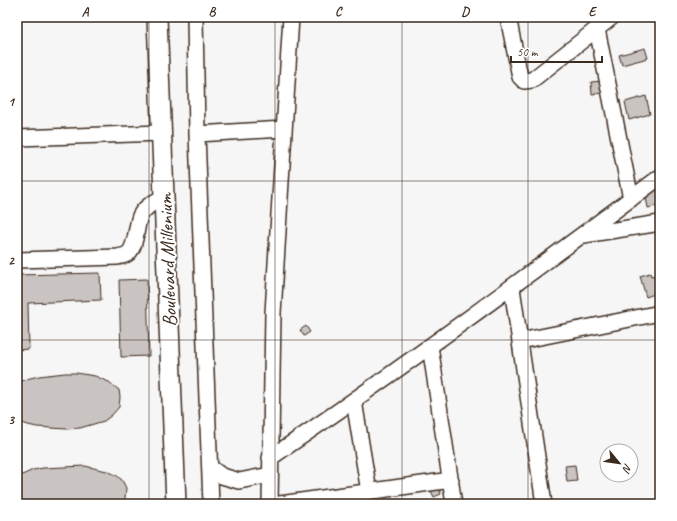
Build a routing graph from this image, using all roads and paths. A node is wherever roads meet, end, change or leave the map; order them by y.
1 (157, 17) edge
2 (195, 17) edge
3 (291, 17) edge
4 (508, 17) edge
5 (612, 17) edge
6 (597, 29) junction
7 (284, 129) junction
8 (162, 133) junction
9 (197, 134) junction
10 (17, 138) edge
11 (660, 177) edge
12 (164, 197) junction
13 (631, 199) junction
14 (660, 223) edge
15 (581, 236) junction
16 (17, 260) edge
17 (512, 288) junction
18 (660, 313) edge
19 (520, 341) junction
20 (430, 346) junction
21 (354, 401) junction
22 (270, 458) junction
23 (211, 468) junction
24 (270, 475) junction
25 (451, 480) junction
26 (369, 492) junction
27 (176, 504) edge
28 (211, 504) edge
29 (270, 504) edge
30 (280, 504) edge
31 (454, 504) edge
32 (544, 504) edge

1 - 8 main road, Boulevard Millenium
2 - 9 street
3 - 7 street
4 - 6 street
5 - 6 street
6 - 13 street
7 - 9 street
7 - 22 street
8 - 10 street
8 - 12 main road, Boulevard Millenium
9 - 23 street
11 - 13 street
12 - 16 street
12 - 27 main road, Boulevard Millenium
13 - 15 street
14 - 15 street
15 - 17 street
17 - 19 street
17 - 20 street
18 - 19 street
19 - 32 street
20 - 21 street
20 - 25 street
21 - 22 street
21 - 26 street
22 - 24 street
23 - 24 street
23 - 28 street
24 - 29 street
25 - 26 street
25 - 31 street
26 - 30 street

